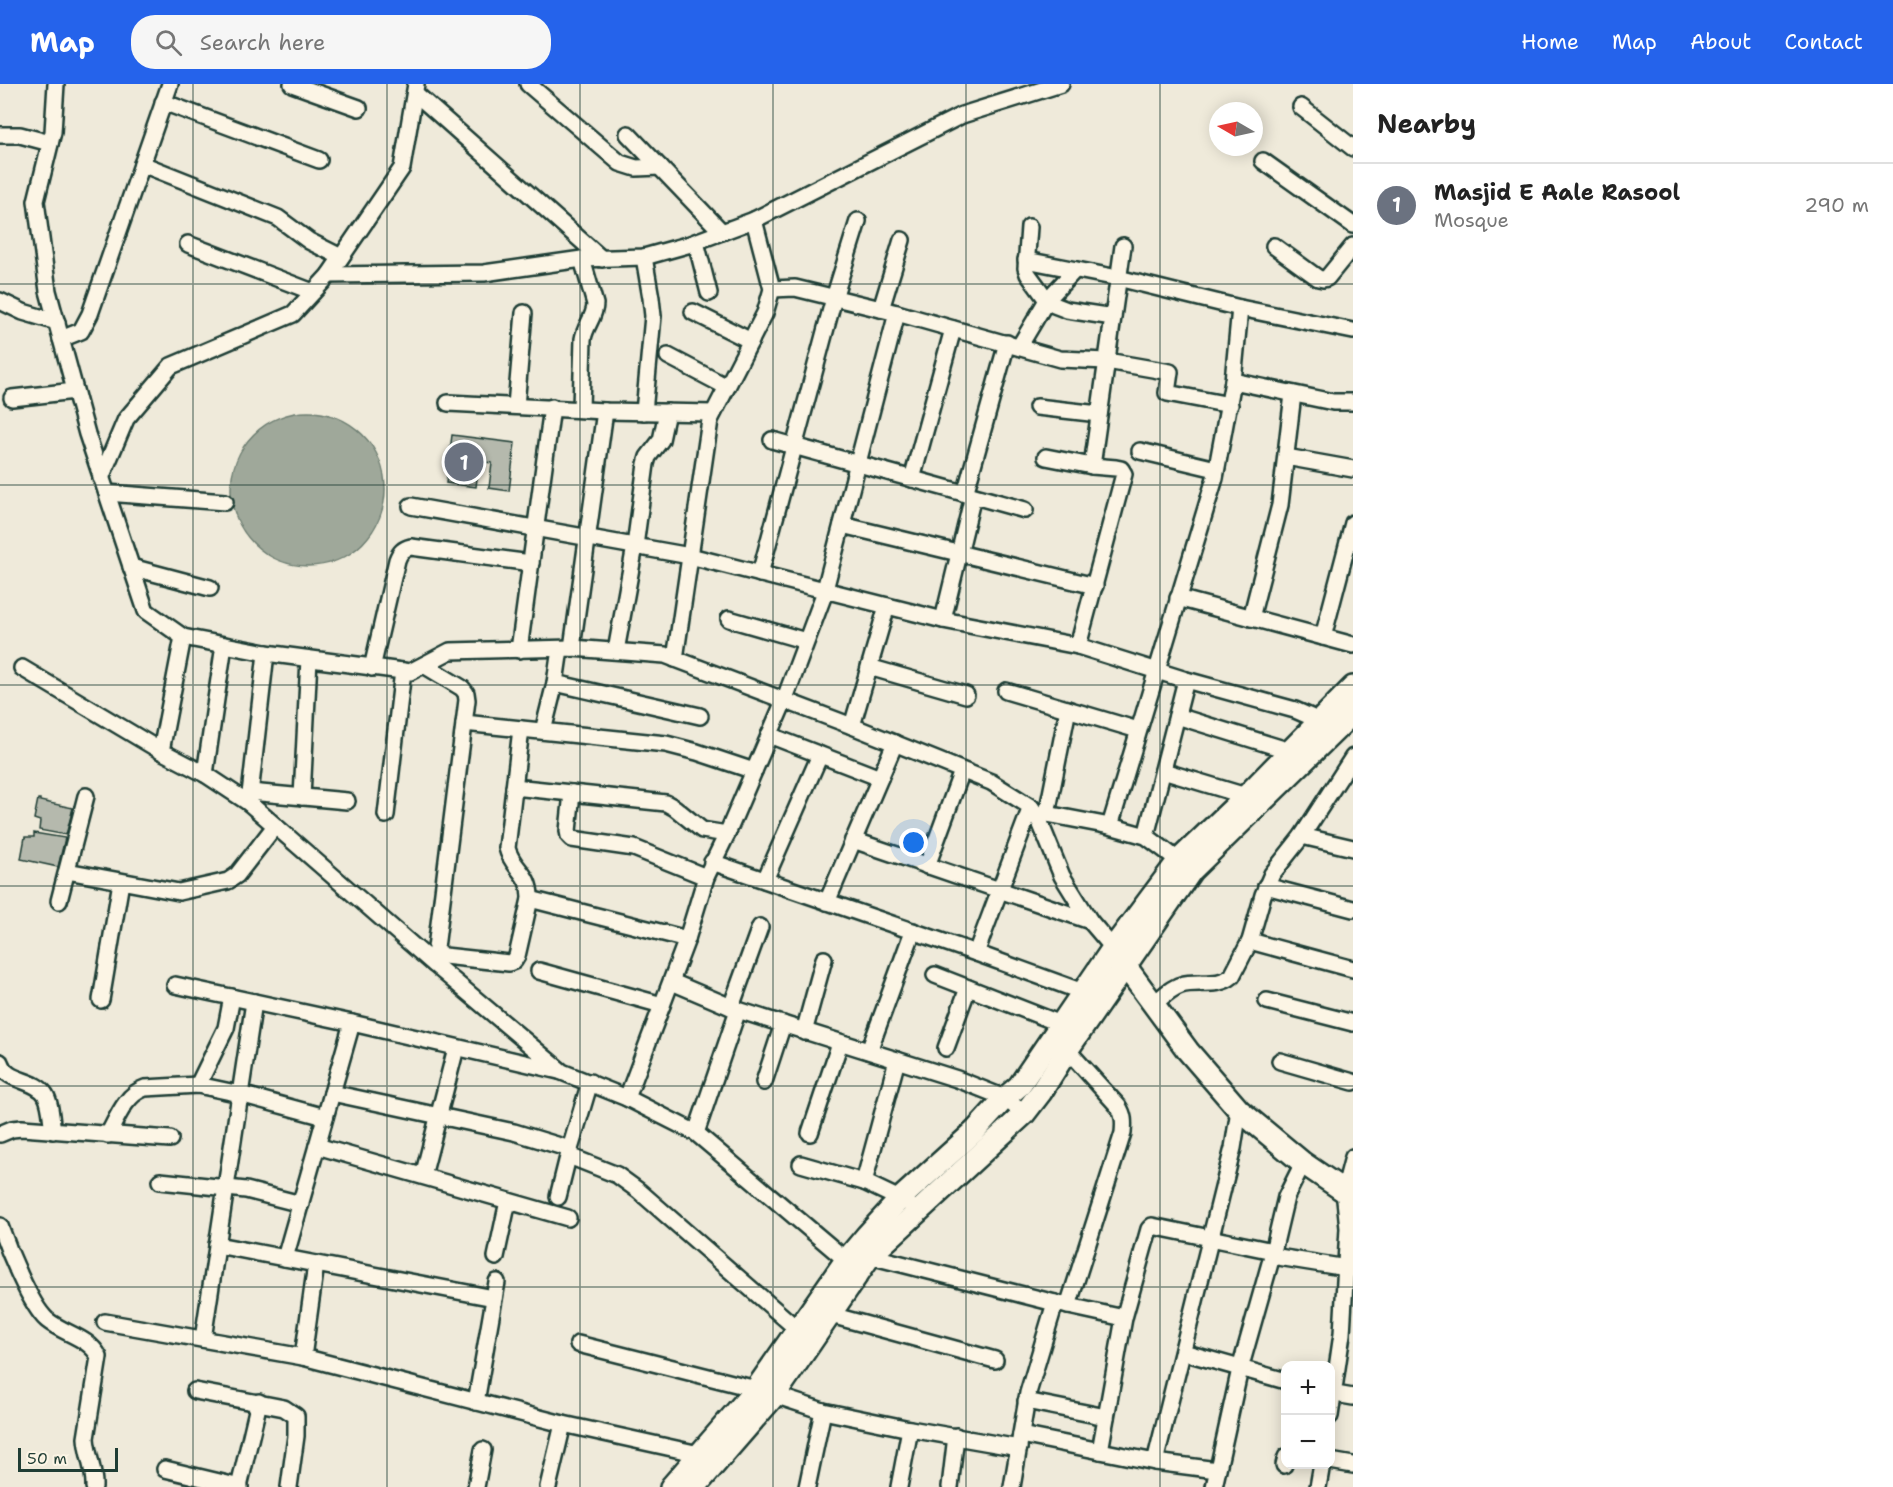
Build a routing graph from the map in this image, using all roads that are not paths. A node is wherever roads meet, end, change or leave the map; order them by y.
1 (56, 84) edge
2 (170, 84) edge
3 (292, 84) edge
4 (528, 84) edge
5 (1061, 84) edge
6 (415, 88) edge
7 (163, 102) junction
8 (1301, 107) dead end
9 (359, 108) dead end
10 (628, 134) dead end
11 (0, 135) edge
12 (50, 143) junction
13 (1353, 148) edge
14 (319, 160) dead end
15 (1263, 161) dead end
16 (142, 164) junction
17 (660, 167) junction
18 (754, 220) junction
19 (858, 221) dead end
20 (1353, 225) edge
21 (1029, 227) dead end
22 (722, 232) junction
23 (902, 240) dead end
24 (696, 242) junction
25 (188, 244) dead end
26 (1123, 246) dead end
27 (1274, 246) dead end
28 (1353, 246) edge
29 (341, 257) junction
30 (644, 257) junction
31 (582, 259) junction
32 (602, 259) junction
33 (1026, 260) junction
34 (1075, 270) junction
35 (329, 274) junction
36 (1118, 278) junction
37 (772, 289) junction
38 (313, 292) junction
39 (709, 293) dead end
40 (834, 298) junction
41 (1047, 300) junction
42 (0, 301) edge
43 (1240, 308) junction
44 (882, 309) junction
45 (693, 312) dead end
46 (524, 313) dead end
47 (897, 313) junction
48 (1113, 317) junction
49 (57, 322) junction
50 (953, 328) junction
51 (1353, 331) edge
52 (61, 339) junction
53 (751, 340) junction
54 (1013, 345) junction
55 (668, 356) dead end
56 (1107, 361) junction
57 (1233, 381) junction
58 (727, 387) junction
59 (75, 391) junction
60 (1293, 394) junction
61 (12, 398) dead end
62 (1353, 402) edge
63 (448, 403) dead end
64 (1230, 405) junction
65 (516, 406) junction
66 (552, 407) junction
67 (1036, 407) dead end
68 (581, 408) junction
69 (604, 411) junction
70 (644, 412) junction
71 (667, 412) junction
72 (714, 413) junction
73 (1099, 414) junction
74 (772, 440) dead end
75 (794, 446) junction
76 (1140, 451) dead end
77 (1046, 457) dead end
78 (1286, 457) junction
79 (858, 464) junction
80 (1092, 466) junction
81 (1216, 469) junction
82 (1353, 469) edge
83 (101, 478) junction
84 (912, 479) junction
85 (107, 493) junction
86 (969, 495) junction
87 (225, 502) dead end
88 (411, 506) dead end
89 (1025, 510) dead end
90 (1353, 523) edge
91 (842, 525) junction
92 (536, 528) junction
93 (587, 537) junction
94 (635, 546) junction
95 (959, 553) junction
96 (690, 556) junction
97 (531, 562) junction
98 (131, 567) junction
99 (760, 574) junction
100 (1095, 586) junction
101 (210, 588) dead end
102 (825, 590) junction
103 (1178, 598) junction
104 (887, 606) junction
105 (1251, 618) junction
106 (729, 619) dead end
107 (943, 620) junction
108 (183, 637) junction
109 (1323, 637) junction
110 (806, 641) junction
111 (224, 645) junction
112 (1353, 645) edge
113 (1078, 646) junction
114 (566, 648) junction
115 (519, 650) junction
116 (616, 651) junction
117 (266, 653) junction
118 (309, 659) junction
119 (675, 660) junction
120 (424, 665) junction
121 (869, 667) junction
122 (22, 668) dead end
123 (372, 668) junction
124 (403, 671) junction
125 (1156, 671) junction
126 (1186, 680) junction
127 (555, 683) junction
128 (1353, 687) edge
129 (1006, 692) dead end
130 (966, 695) dead end
131 (784, 701) junction
132 (1068, 709) junction
133 (1353, 713) edge
134 (700, 716) dead end
135 (1177, 716) junction
136 (1320, 721) junction
137 (464, 723) junction
138 (852, 726) junction
139 (521, 729) junction
140 (1138, 730) junction
141 (543, 731) junction
142 (769, 735) junction
143 (895, 743) junction
144 (161, 751) junction
145 (1290, 751) junction
146 (820, 755) junction
147 (1353, 757) edge
148 (754, 771) junction
149 (962, 771) junction
150 (1163, 771) junction
151 (206, 774) junction
152 (880, 778) junction
153 (514, 787) junction
154 (572, 793) junction
155 (86, 796) dead end
156 (1246, 796) junction
157 (249, 797) junction
158 (302, 797) junction
159 (347, 801) dead end
160 (1038, 812) junction
161 (386, 815) dead end
162 (274, 826) junction
163 (1110, 826) junction
164 (727, 834) junction
165 (1146, 836) junction
166 (1302, 836) junction
167 (853, 840) junction
168 (1353, 848) edge
169 (712, 862) junction
170 (927, 866) junction
171 (1185, 866) junction
172 (67, 871) junction
173 (705, 877) junction
174 (765, 880) junction
175 (121, 882) junction
176 (1266, 886) junction
177 (999, 891) junction
178 (531, 899) junction
179 (59, 901) dead end
180 (827, 902) junction
181 (1353, 909) edge
182 (1090, 921) junction
183 (760, 927) dead end
184 (913, 931) junction
185 (687, 939) junction
186 (1250, 940) junction
187 (1113, 948) junction
188 (976, 953) junction
189 (435, 959) junction
190 (825, 959) dead end
191 (1126, 966) junction
192 (1353, 969) edge
193 (539, 971) dead end
194 (935, 975) dead end
195 (672, 982) junction
196 (175, 985) dead end
197 (968, 988) junction
198 (1083, 992) junction
199 (232, 997) junction
200 (101, 1000) dead end
201 (1267, 1001) dead end
202 (254, 1002) junction
203 (1154, 1004) junction
204 (662, 1005) junction
205 (735, 1009) junction
206 (352, 1023) junction
207 (1353, 1023) edge
208 (783, 1024) junction
209 (804, 1032) junction
210 (1061, 1036) junction
211 (840, 1043) junction
212 (456, 1048) junction
213 (946, 1048) dead end
214 (869, 1051) junction
215 (897, 1060) junction
216 (1280, 1061) dead end
217 (0, 1062) edge
218 (562, 1072) junction
219 (591, 1082) junction
220 (764, 1082) dead end
221 (1353, 1082) edge
222 (198, 1085) junction
223 (332, 1093) junction
224 (240, 1094) junction
225 (627, 1098) junction
226 (1005, 1098) junction
227 (1239, 1110) junction
228 (1024, 1114) junction
229 (439, 1116) junction
230 (325, 1118) junction
231 (53, 1131) junction
232 (696, 1133) junction
233 (810, 1133) dead end
234 (0, 1134) edge
235 (108, 1135) junction
236 (170, 1139) dead end
237 (317, 1146) junction
238 (570, 1152) junction
239 (1353, 1157) edge
240 (1304, 1163) junction
241 (801, 1164) dead end
242 (423, 1176) junction
243 (160, 1181) dead end
244 (864, 1182) junction
245 (225, 1187) junction
246 (1348, 1192) edge
247 (558, 1197) dead end
248 (508, 1201) junction
249 (301, 1204) junction
250 (910, 1204) junction
251 (568, 1218) dead end
252 (0, 1226) edge
253 (1210, 1237) junction
254 (217, 1245) junction
255 (1273, 1253) junction
256 (496, 1257) dead end
257 (285, 1258) junction
258 (859, 1261) junction
259 (316, 1264) junction
260 (1349, 1268) edge
261 (497, 1282) dead end
262 (494, 1298) junction
263 (1062, 1305) junction
264 (831, 1315) junction
265 (1124, 1318) junction
266 (105, 1322) dead end
267 (1348, 1335) edge
268 (805, 1336) junction
269 (202, 1339) junction
270 (578, 1344) dead end
271 (1183, 1352) junction
272 (303, 1357) junction
273 (995, 1360) dead end
274 (1240, 1369) junction
275 (1281, 1380) edge
276 (1335, 1386) edge
277 (195, 1391) dead end
278 (766, 1392) junction
279 (1335, 1394) edge
280 (1353, 1397) edge
281 (1026, 1401) junction
282 (260, 1402) junction
283 (476, 1402) junction
284 (823, 1411) junction
285 (1106, 1417) junction
286 (563, 1424) junction
287 (910, 1429) junction
288 (956, 1436) junction
289 (1020, 1441) junction
290 (483, 1449) dead end
291 (1100, 1451) junction
292 (699, 1454) junction
293 (1155, 1462) junction
294 (1335, 1462) edge
295 (1353, 1465) edge
296 (165, 1469) dead end
297 (1321, 1469) edge
298 (1217, 1470) junction
299 (94, 1487) edge
300 (239, 1487) edge
301 (289, 1487) edge
302 (476, 1487) edge
303 (548, 1487) edge
304 (671, 1487) edge
305 (695, 1487) edge
306 (807, 1487) edge
307 (899, 1487) edge
308 (950, 1487) edge
309 (1012, 1487) edge
310 (1214, 1487) edge
311 (1318, 1487) edge

1 - 12 street
2 - 7 street
3 - 9 street
4 - 17 street
5 - 18 street
6 - 29 street
6 - 32 street
7 - 14 street
7 - 16 street
8 - 13 street
10 - 17 street
11 - 12 street
12 - 49 street
15 - 20 street
16 - 29 street
16 - 52 street
17 - 22 street
18 - 22 street
18 - 37 street
19 - 40 street
21 - 33 street
22 - 24 street
23 - 44 street
24 - 30 street
24 - 39 street
25 - 38 street
26 - 36 street
27 - 28 street
29 - 35 street
30 - 32 street
30 - 70 street
31 - 32 street
31 - 35 street
31 - 68 street
33 - 34 street
33 - 41 street
34 - 36 street
34 - 41 street
35 - 38 street
36 - 43 street
36 - 48 street
37 - 40 street
37 - 53 street
38 - 83 street
40 - 44 street
40 - 75 street
41 - 48 street
41 - 54 street
42 - 49 street
43 - 51 street
43 - 57 street
44 - 47 street
45 - 53 street
46 - 65 street
47 - 50 street
47 - 79 street
48 - 56 street
49 - 52 street
50 - 54 street
50 - 84 street
52 - 59 street
53 - 58 street
54 - 56 street
54 - 86 street
55 - 58 street
56 - 64 street
56 - 73 street
57 - 60 street
57 - 64 street
58 - 72 street
59 - 61 street
59 - 83 street
60 - 62 street
60 - 78 street
63 - 65 street
64 - 81 street
65 - 66 street
66 - 68 street
66 - 92 street
67 - 73 street
68 - 69 street
69 - 70 street
69 - 93 street
70 - 71 street
71 - 72 street
71 - 94 street
72 - 96 street
73 - 80 street
74 - 75 street
75 - 79 street
75 - 99 street
76 - 81 street
77 - 80 street
78 - 82 street
78 - 105 street
79 - 84 street
79 - 91 street
80 - 100 street
81 - 103 street
83 - 85 street
84 - 86 street
85 - 87 street
85 - 98 street
86 - 89 street
86 - 95 street
88 - 92 street
90 - 109 street
91 - 95 street
91 - 102 street
92 - 93 street
92 - 97 street
93 - 94 street
93 - 114 street
94 - 96 street
94 - 116 street
95 - 100 street
95 - 107 street
96 - 99 street
96 - 119 street
97 - 115 street
97 - 123 street
98 - 101 street
98 - 108 street
99 - 102 street
100 - 113 street
102 - 104 street
102 - 110 street
103 - 105 street
103 - 125 street
104 - 107 street
104 - 121 street
105 - 109 street
106 - 110 street
107 - 113 street
108 - 111 street
108 - 144 street
109 - 112 street
110 - 131 street
111 - 117 street
111 - 151 street
113 - 125 street
114 - 115 street
114 - 116 street
114 - 127 street
115 - 120 street
116 - 119 street
117 - 118 street
117 - 157 street
118 - 123 street
118 - 158 street
119 - 131 street
120 - 124 street
120 - 137 street
121 - 130 street
121 - 138 street
122 - 144 street
123 - 124 street
124 - 161 street
125 - 126 street
125 - 140 street
126 - 135 street
126 - 136 street
127 - 134 street
127 - 141 street
128 - 136 street
129 - 132 street
131 - 138 street
131 - 142 street
132 - 140 street
132 - 160 street
133 - 171 street
135 - 145 street
135 - 150 street
136 - 145 street
137 - 139 street
137 - 189 street
138 - 143 street
139 - 141 street
139 - 153 street
140 - 163 street
141 - 148 street
142 - 146 street
142 - 148 street
143 - 149 street
143 - 152 street
144 - 151 street
145 - 156 street
146 - 152 street
146 - 174 street
147 - 166 street
148 - 164 street
149 - 160 street
149 - 170 street
150 - 156 street
150 - 165 street
151 - 157 street
152 - 167 street
153 - 154 street
153 - 178 street
154 - 164 street
154 - 173 street
155 - 172 street
156 - 171 street
157 - 158 street
157 - 162 street
158 - 159 street
160 - 163 street
160 - 177 street
160 - 182 street
162 - 175 street
162 - 189 street
163 - 165 street
164 - 169 street
165 - 171 street
166 - 168 street
166 - 176 street
167 - 170 street
167 - 180 street
169 - 173 street
169 - 174 street
170 - 177 street
171 - 187 street
171 - 191 street
172 - 175 street
172 - 179 street
173 - 185 street
174 - 180 street
175 - 200 street
176 - 181 street
176 - 186 street
177 - 182 street
177 - 188 street
178 - 185 street
178 - 189 street
180 - 184 street
182 - 187 street
183 - 205 street
184 - 188 street
184 - 214 street
185 - 195 street
186 - 192 street
186 - 203 street
187 - 191 street
187 - 198 street
188 - 198 street
189 - 218 street
190 - 209 street
191 - 203 street
191 - 210 street
193 - 204 street
194 - 197 street
195 - 204 street
195 - 205 street
196 - 199 street
197 - 210 street
197 - 213 street
198 - 210 street
199 - 202 street
199 - 222 street
201 - 207 street
202 - 206 street
202 - 224 street
203 - 227 street
204 - 225 street
205 - 208 street
205 - 232 street
206 - 212 street
206 - 223 street
208 - 209 street
208 - 220 street
209 - 211 street
210 - 226 street
210 - 228 street
210 - 263 street
211 - 214 street
211 - 233 street
212 - 218 street
212 - 229 street
214 - 215 street
215 - 226 street
215 - 244 street
216 - 221 street
217 - 231 street
218 - 219 street
219 - 225 street
219 - 238 street
222 - 224 street
222 - 235 street
223 - 229 street
223 - 230 street
224 - 230 street
224 - 245 street
225 - 232 street
226 - 228 street
226 - 250 street
227 - 240 street
227 - 253 street
228 - 250 street
229 - 238 street
229 - 242 street
230 - 237 street
231 - 234 street
231 - 235 street
232 - 258 street
235 - 236 street
237 - 242 street
237 - 249 street
238 - 247 street
238 - 268 street
239 - 246 street
240 - 246 street
240 - 255 street
241 - 244 street
242 - 248 street
243 - 245 street
244 - 250 street
245 - 249 street
245 - 254 street
246 - 260 street
248 - 251 street
248 - 256 street
249 - 257 street
250 - 258 street
252 - 299 street
253 - 255 street
253 - 265 street
253 - 271 street
254 - 257 street
254 - 269 street
255 - 260 street
255 - 274 street
257 - 259 street
258 - 263 street
258 - 264 street
258 - 268 street
259 - 262 street
259 - 272 street
260 - 267 street
261 - 262 street
262 - 283 street
263 - 265 street
263 - 281 street
264 - 268 street
264 - 273 street
265 - 285 street
266 - 269 street
267 - 276 street
268 - 278 street
269 - 272 street
270 - 278 street
271 - 274 street
271 - 293 street
272 - 283 street
274 - 275 street
274 - 298 street
277 - 282 street
278 - 284 street
278 - 292 street
278 - 305 street
279 - 280 street
281 - 285 street
281 - 289 street
282 - 300 street
282 - 301 street
283 - 286 street
284 - 287 street
284 - 306 street
285 - 291 street
286 - 292 street
286 - 303 street
287 - 288 street
287 - 307 street
288 - 289 street
288 - 308 street
289 - 291 street
289 - 309 street
290 - 302 street
291 - 293 street
292 - 304 street
293 - 298 street
294 - 295 street
296 - 300 street
297 - 311 street
298 - 310 street

